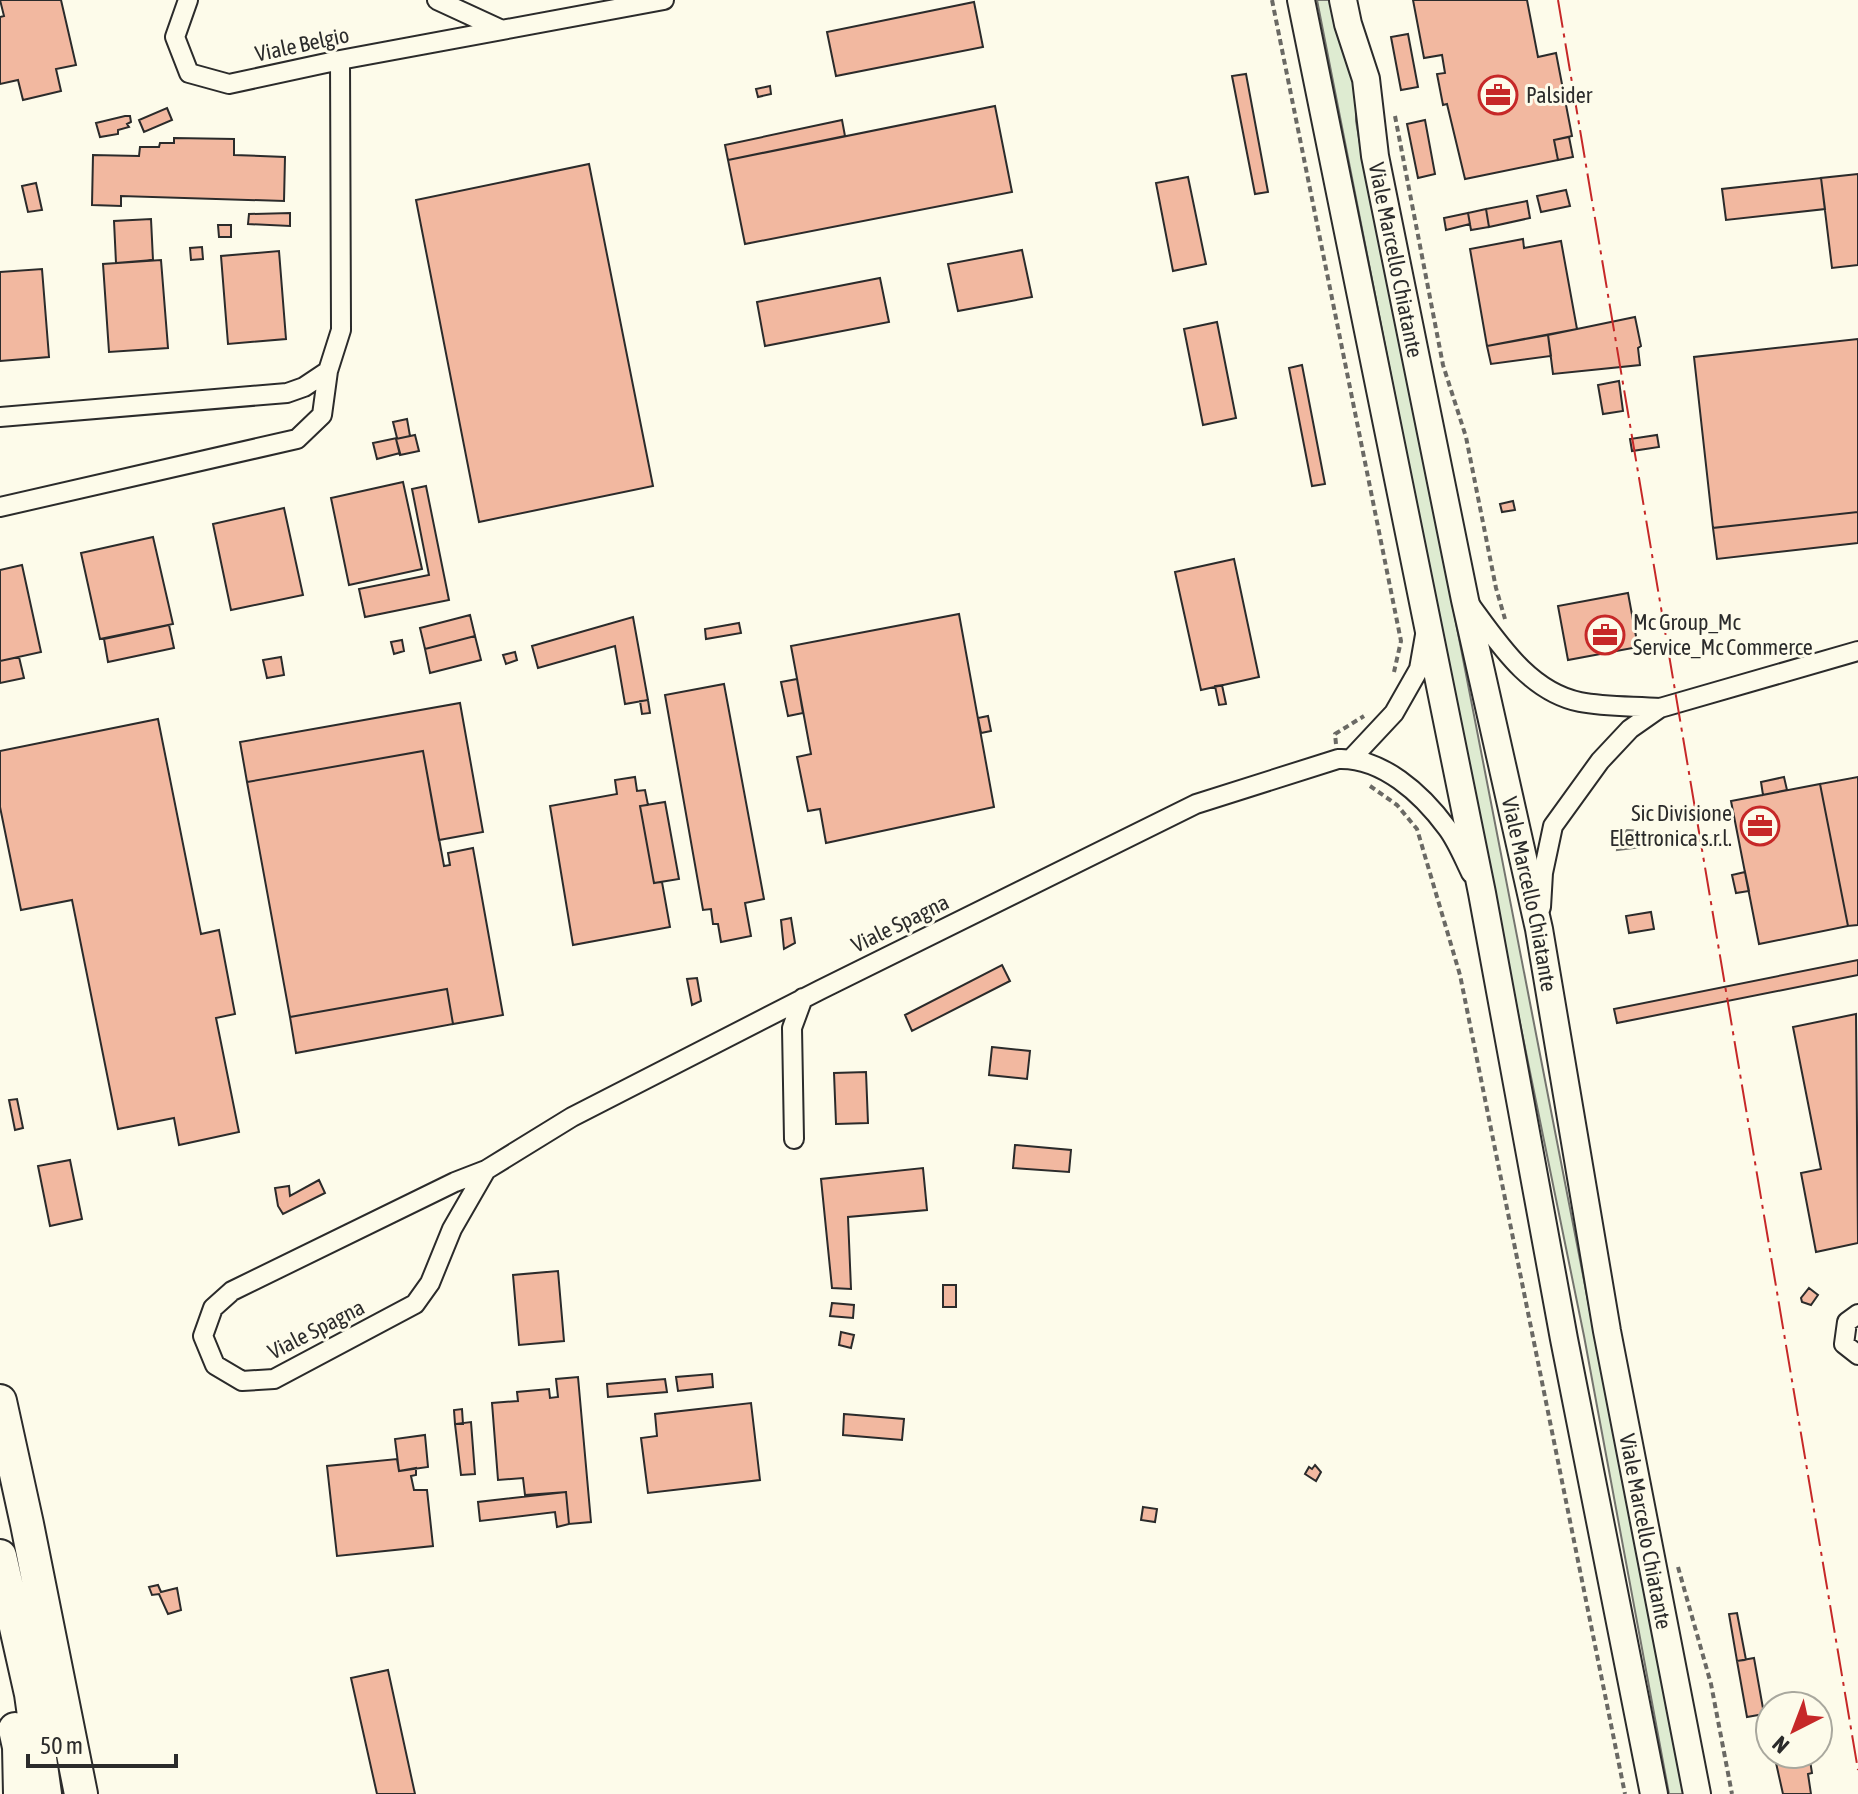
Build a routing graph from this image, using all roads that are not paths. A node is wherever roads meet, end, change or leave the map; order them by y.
1 (188, 0) edge
2 (437, 0) edge
3 (664, 0) edge
4 (1301, 0) edge
5 (1343, 0) edge
6 (502, 30) junction
7 (340, 60) junction
8 (328, 371) junction
9 (0, 417) edge
10 (0, 507) edge
11 (1465, 600) junction
12 (1427, 621) junction
13 (1858, 651) edge
14 (1660, 708) junction
15 (1345, 759) junction
16 (1482, 893) junction
17 (1539, 929) junction
18 (803, 998) junction
19 (794, 1139) dead end
20 (486, 1170) junction
21 (1858, 1314) edge
22 (1858, 1355) edge
23 (0, 1401) edge
24 (0, 1556) edge
25 (0, 1652) edge
26 (1697, 1791) edge
27 (20, 1794) edge
28 (45, 1794) edge
29 (81, 1794) edge
30 (1654, 1794) edge

1 - 7 street, Viale Belgio
2 - 6 street
3 - 6 street, Viale Belgio
4 - 12 street, Viale Marcello Chiatante
5 - 11 street, Viale Marcello Chiatante
6 - 7 street, Viale Belgio
7 - 8 street
8 - 9 street
8 - 10 street
11 - 14 street
11 - 17 street, Viale Marcello Chiatante
12 - 15 street, Viale Spagna
12 - 16 street, Viale Marcello Chiatante
13 - 14 street
14 - 17 street
15 - 16 street
15 - 18 street, Viale Spagna
16 - 30 street, Viale Marcello Chiatante
17 - 26 street, Viale Marcello Chiatante
18 - 19 street
18 - 20 street, Viale Spagna
20 - 20 street, Viale Spagna
21 - 22 street
23 - 29 highway
24 - 28 highway
25 - 27 highway

